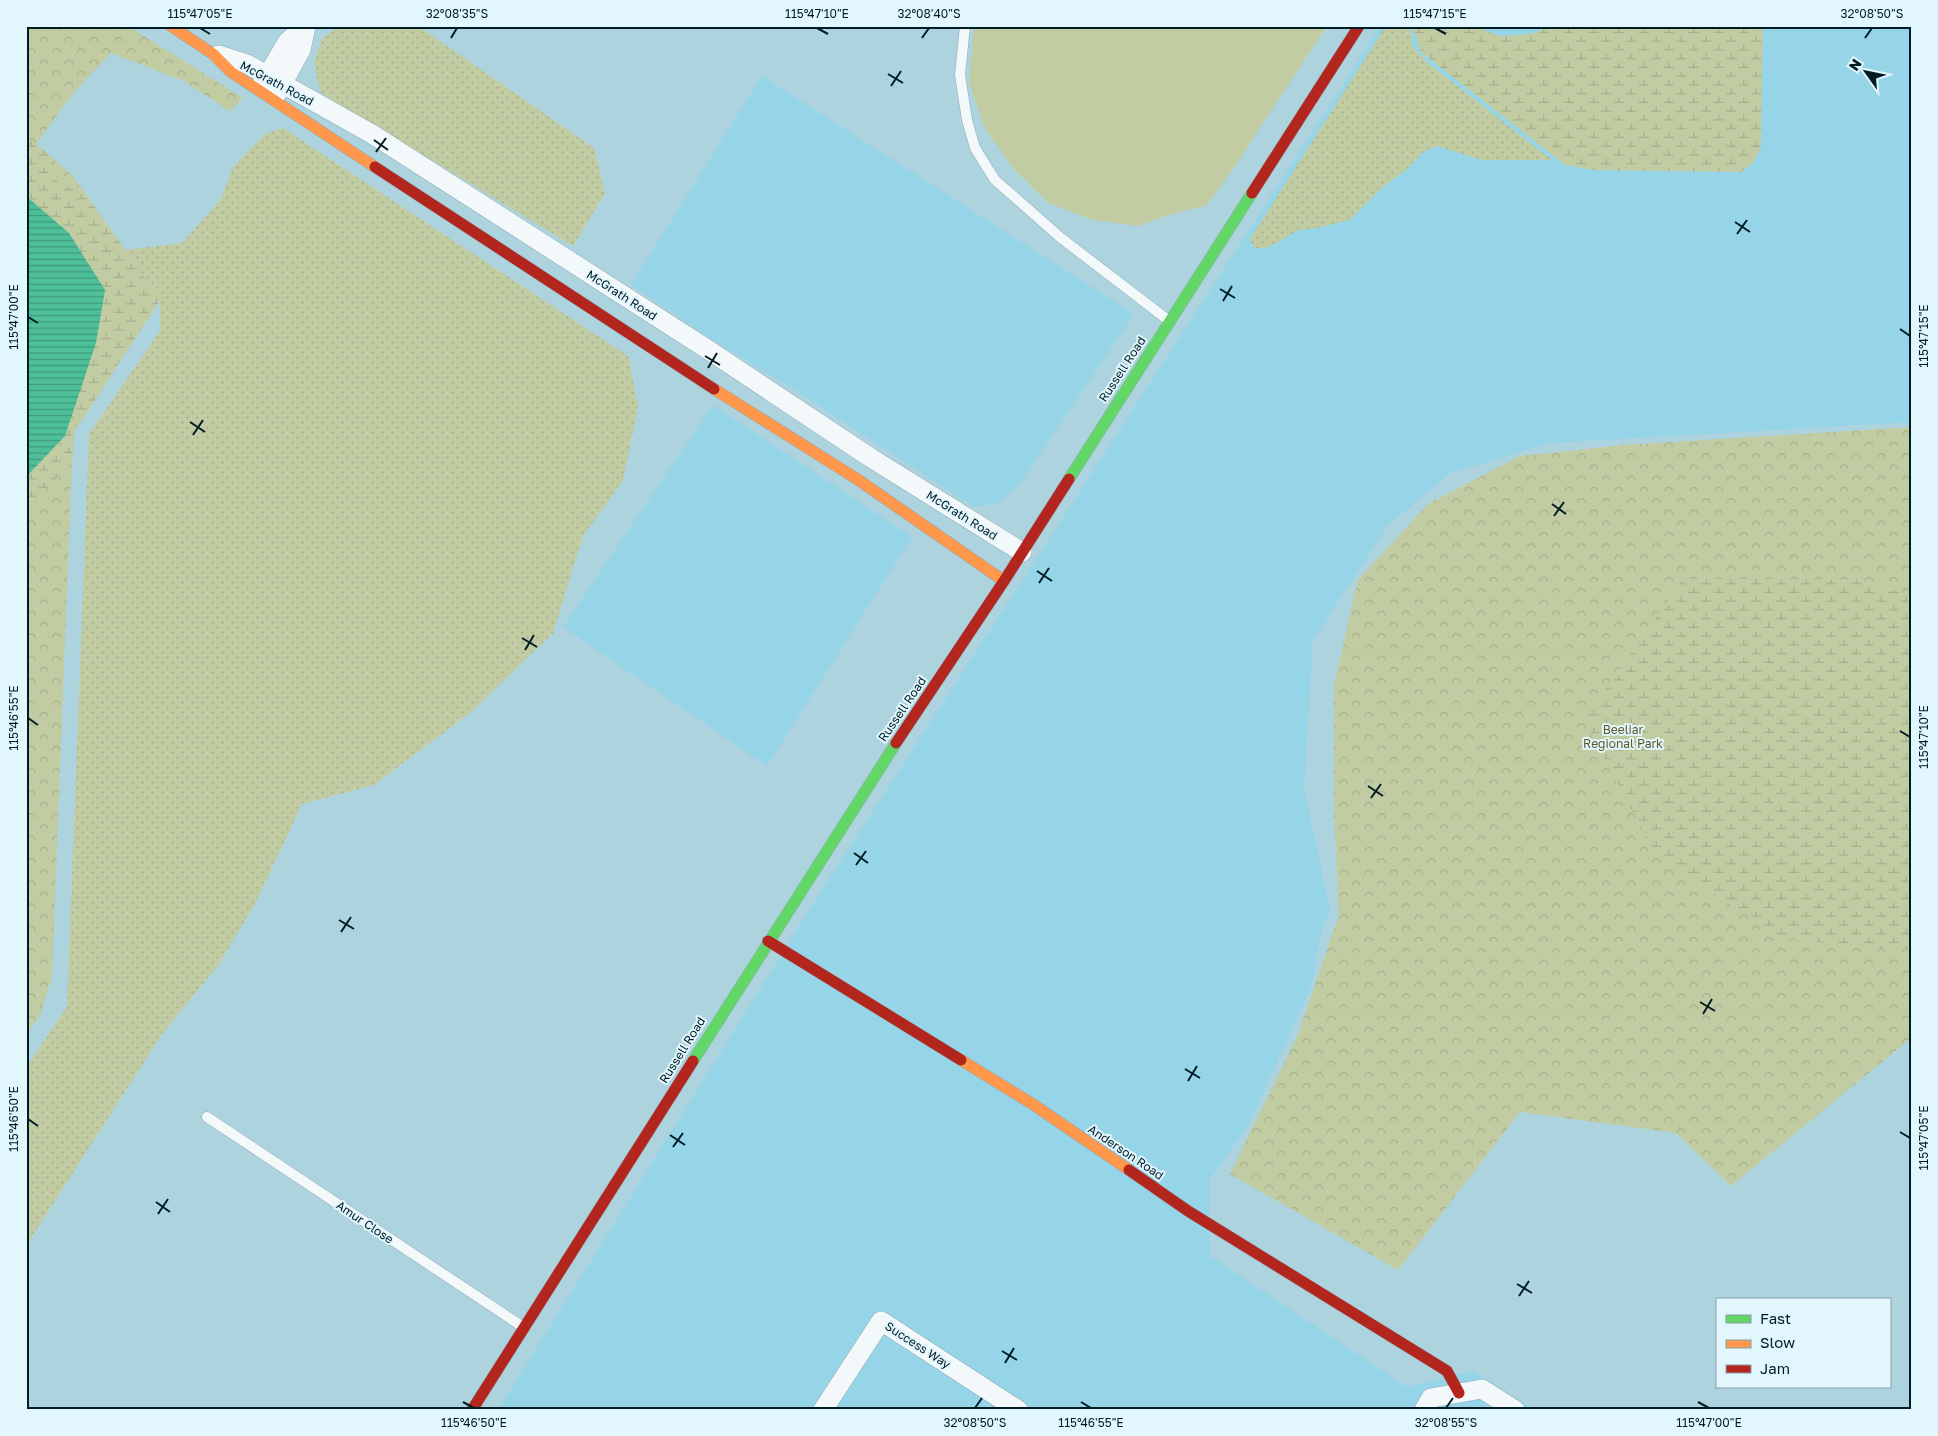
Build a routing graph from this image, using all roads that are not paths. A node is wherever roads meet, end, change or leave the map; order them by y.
1 (171, 26) edge
2 (305, 26) edge
3 (965, 26) edge
4 (1359, 26) edge
5 (213, 54) joint
6 (271, 87) junction
7 (1169, 321) junction
8 (1022, 552) junction
9 (1004, 581) junction
10 (768, 941) junction
11 (207, 1117) dead end
12 (523, 1327) junction
13 (1459, 1393) junction
14 (472, 1410) edge
15 (823, 1410) edge
16 (1018, 1410) edge
17 (1424, 1410) edge
18 (1515, 1410) edge

1 - 5 street, McGrath Road
2 - 6 street
3 - 7 lane
4 - 7 street, Russell Road
5 - 6 street, McGrath Road
6 - 8 street, McGrath Road
6 - 9 street, McGrath Road
7 - 8 street, Russell Road
8 - 9 street, Russell Road
9 - 10 street, Russell Road
10 - 12 street, Russell Road
10 - 13 street, Anderson Road
11 - 12 lane, Amur Close
12 - 14 street, Russell Road
13 - 17 street
13 - 18 street
15 - 16 street, Success Way

